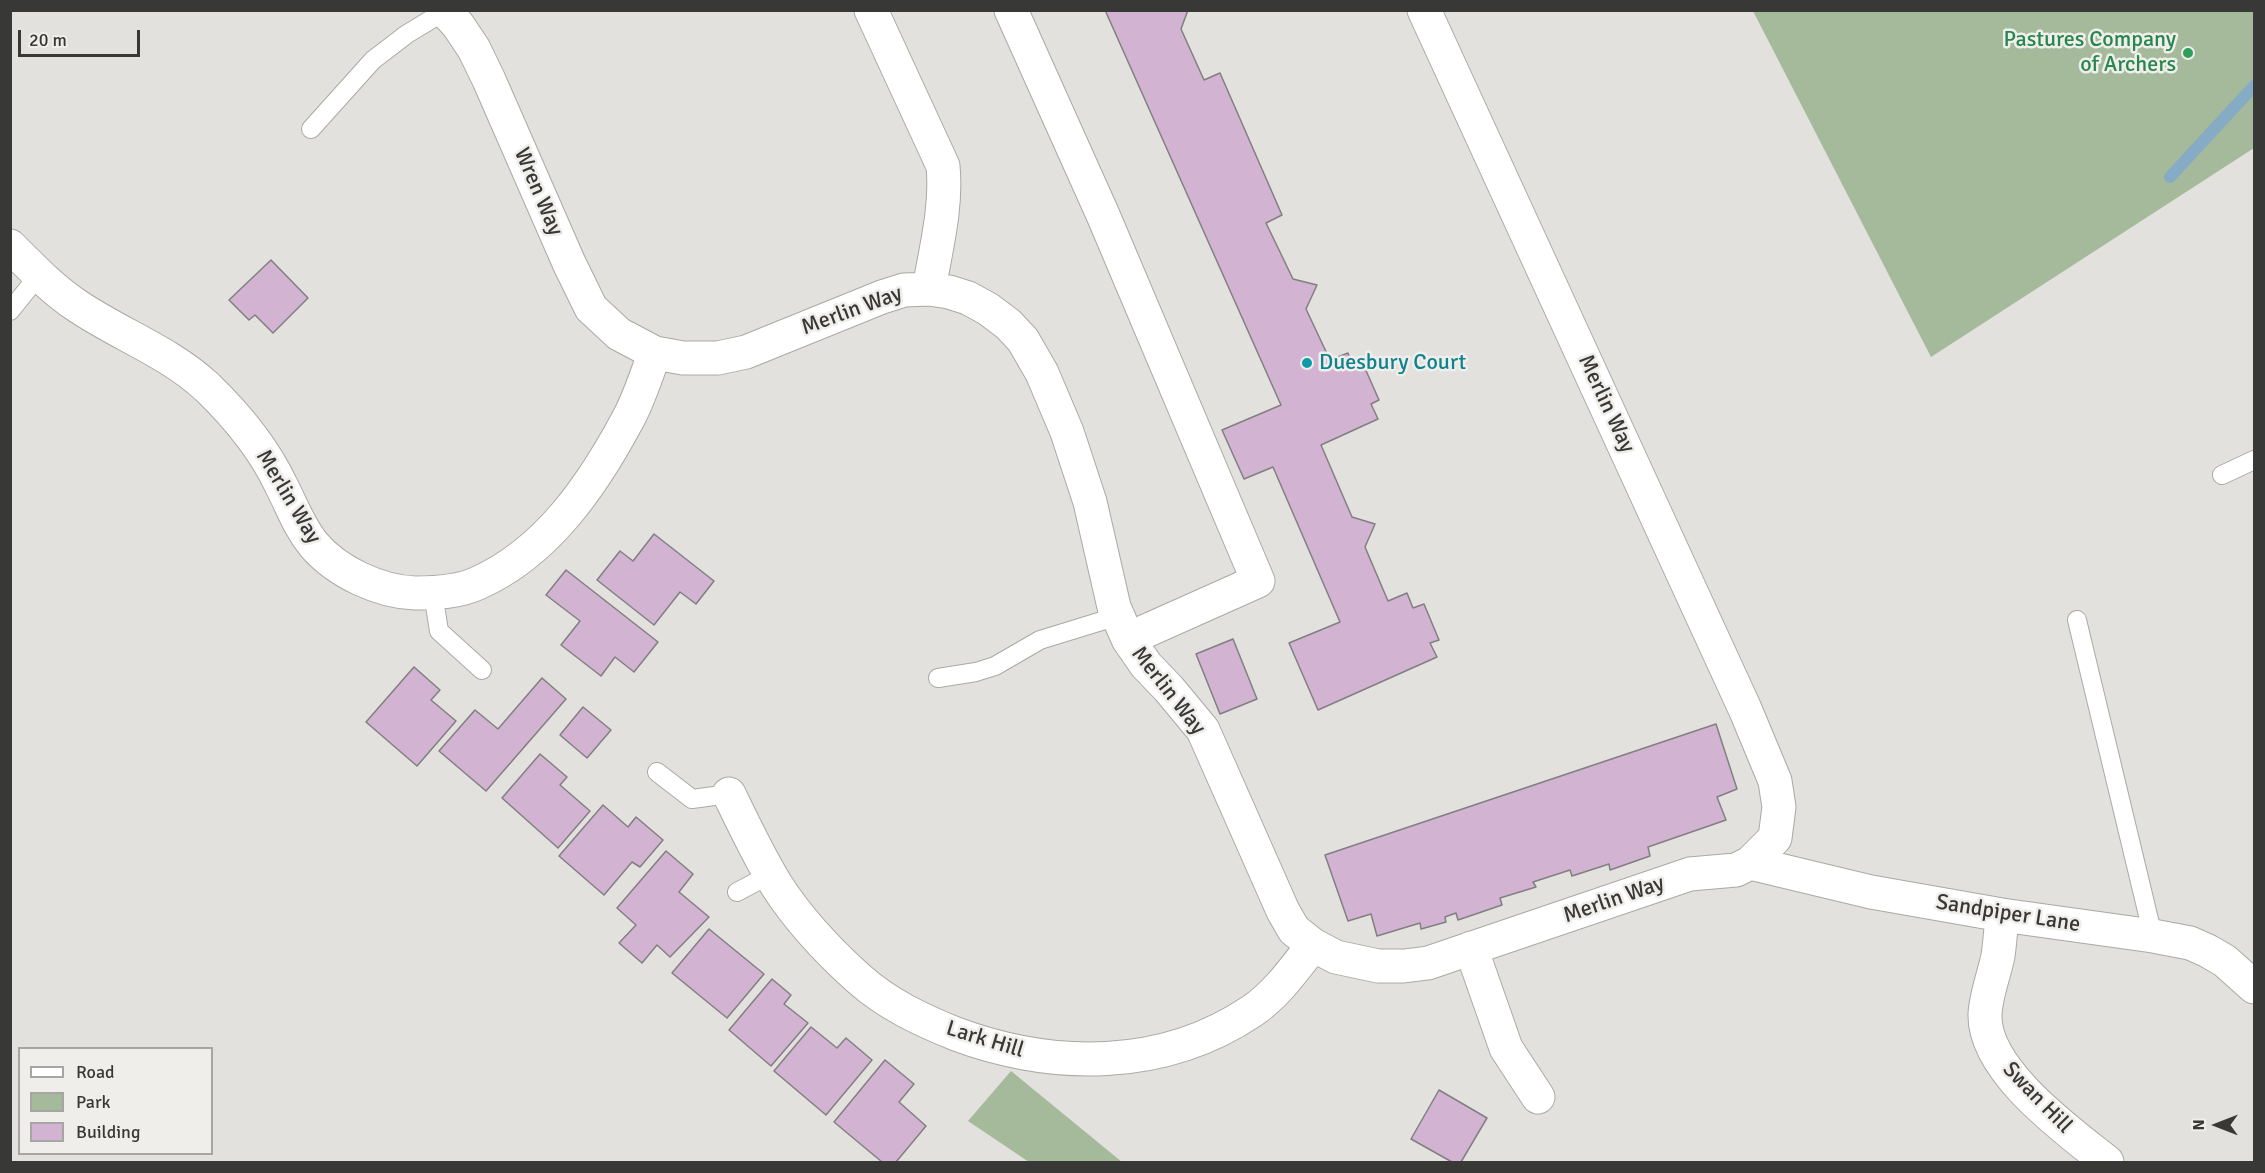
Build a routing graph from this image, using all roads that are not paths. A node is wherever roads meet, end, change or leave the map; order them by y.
1 (871, 10) edge
2 (1011, 10) edge
3 (1424, 10) edge
4 (445, 11) edge
5 (311, 129) dead end
6 (10, 246) edge
7 (39, 275) junction
8 (929, 289) junction
9 (10, 311) edge
10 (655, 353) junction
11 (2254, 459) edge
12 (2222, 475) dead end
13 (433, 593) junction
14 (2077, 620) dead end
15 (1123, 628) junction
16 (482, 670) dead end
17 (938, 678) dead end
18 (657, 772) dead end
19 (729, 794) joint
20 (1750, 863) junction
21 (771, 874) junction
22 (737, 892) dead end
23 (2002, 915) junction
24 (2153, 936) junction
25 (1313, 945) junction
26 (1471, 948) junction
27 (2254, 987) edge
28 (1538, 1097) dead end
29 (2107, 1162) edge

1 - 8 street
2 - 15 street
3 - 20 street, Merlin Way
4 - 5 lane
4 - 10 street, Wren Way
6 - 7 street, Merlin Way
7 - 9 lane
7 - 13 street, Merlin Way
8 - 10 street, Merlin Way
8 - 15 street, Merlin Way
10 - 13 street, Merlin Way
11 - 12 lane
13 - 16 lane
14 - 24 lane
15 - 17 lane
15 - 25 street, Merlin Way
18 - 19 lane
19 - 21 street, Lark Hill
20 - 23 street, Sandpiper Lane
20 - 26 street, Merlin Way
21 - 22 lane
21 - 25 street, Lark Hill
23 - 24 street, Sandpiper Lane
23 - 29 street, Swan Hill
24 - 27 street, Sandpiper Lane
25 - 26 street, Merlin Way
26 - 28 street

